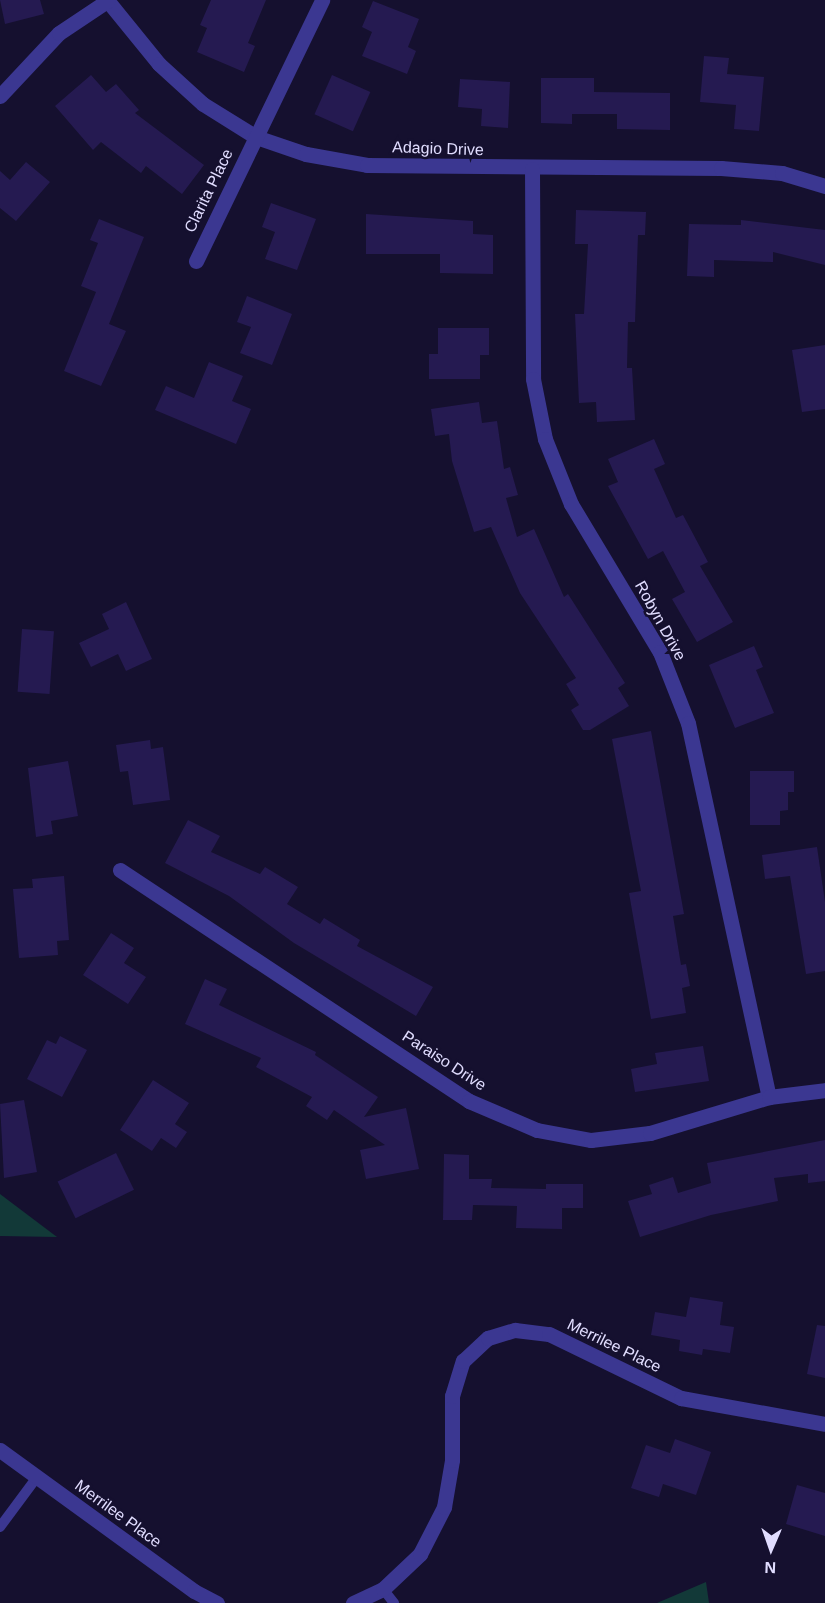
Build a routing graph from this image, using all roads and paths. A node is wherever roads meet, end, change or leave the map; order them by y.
1 (322, 0) edge
2 (107, 1) edge
3 (0, 96) edge
4 (256, 137) junction
5 (532, 169) junction
6 (825, 186) edge
7 (196, 261) dead end
8 (120, 870) dead end
9 (825, 1090) edge
10 (769, 1097) junction
11 (825, 1424) edge
12 (0, 1450) edge
13 (37, 1477) junction
14 (0, 1527) edge
15 (383, 1589) junction
16 (217, 1603) edge
17 (353, 1603) edge
18 (394, 1603) edge

1 - 4 street, Clarita Place
2 - 3 street
2 - 4 street, Adagio Drive
4 - 5 street, Adagio Drive
4 - 7 street, Clarita Place
5 - 6 street, Adagio Drive
5 - 10 street, Robyn Drive
8 - 10 street, Paraiso Drive
9 - 10 street, Paraiso Drive
11 - 15 street, Merrilee Place
12 - 13 street, Merrilee Place
13 - 14 lane
13 - 16 street, Merrilee Place
15 - 17 street, Merrilee Place
15 - 18 lane

